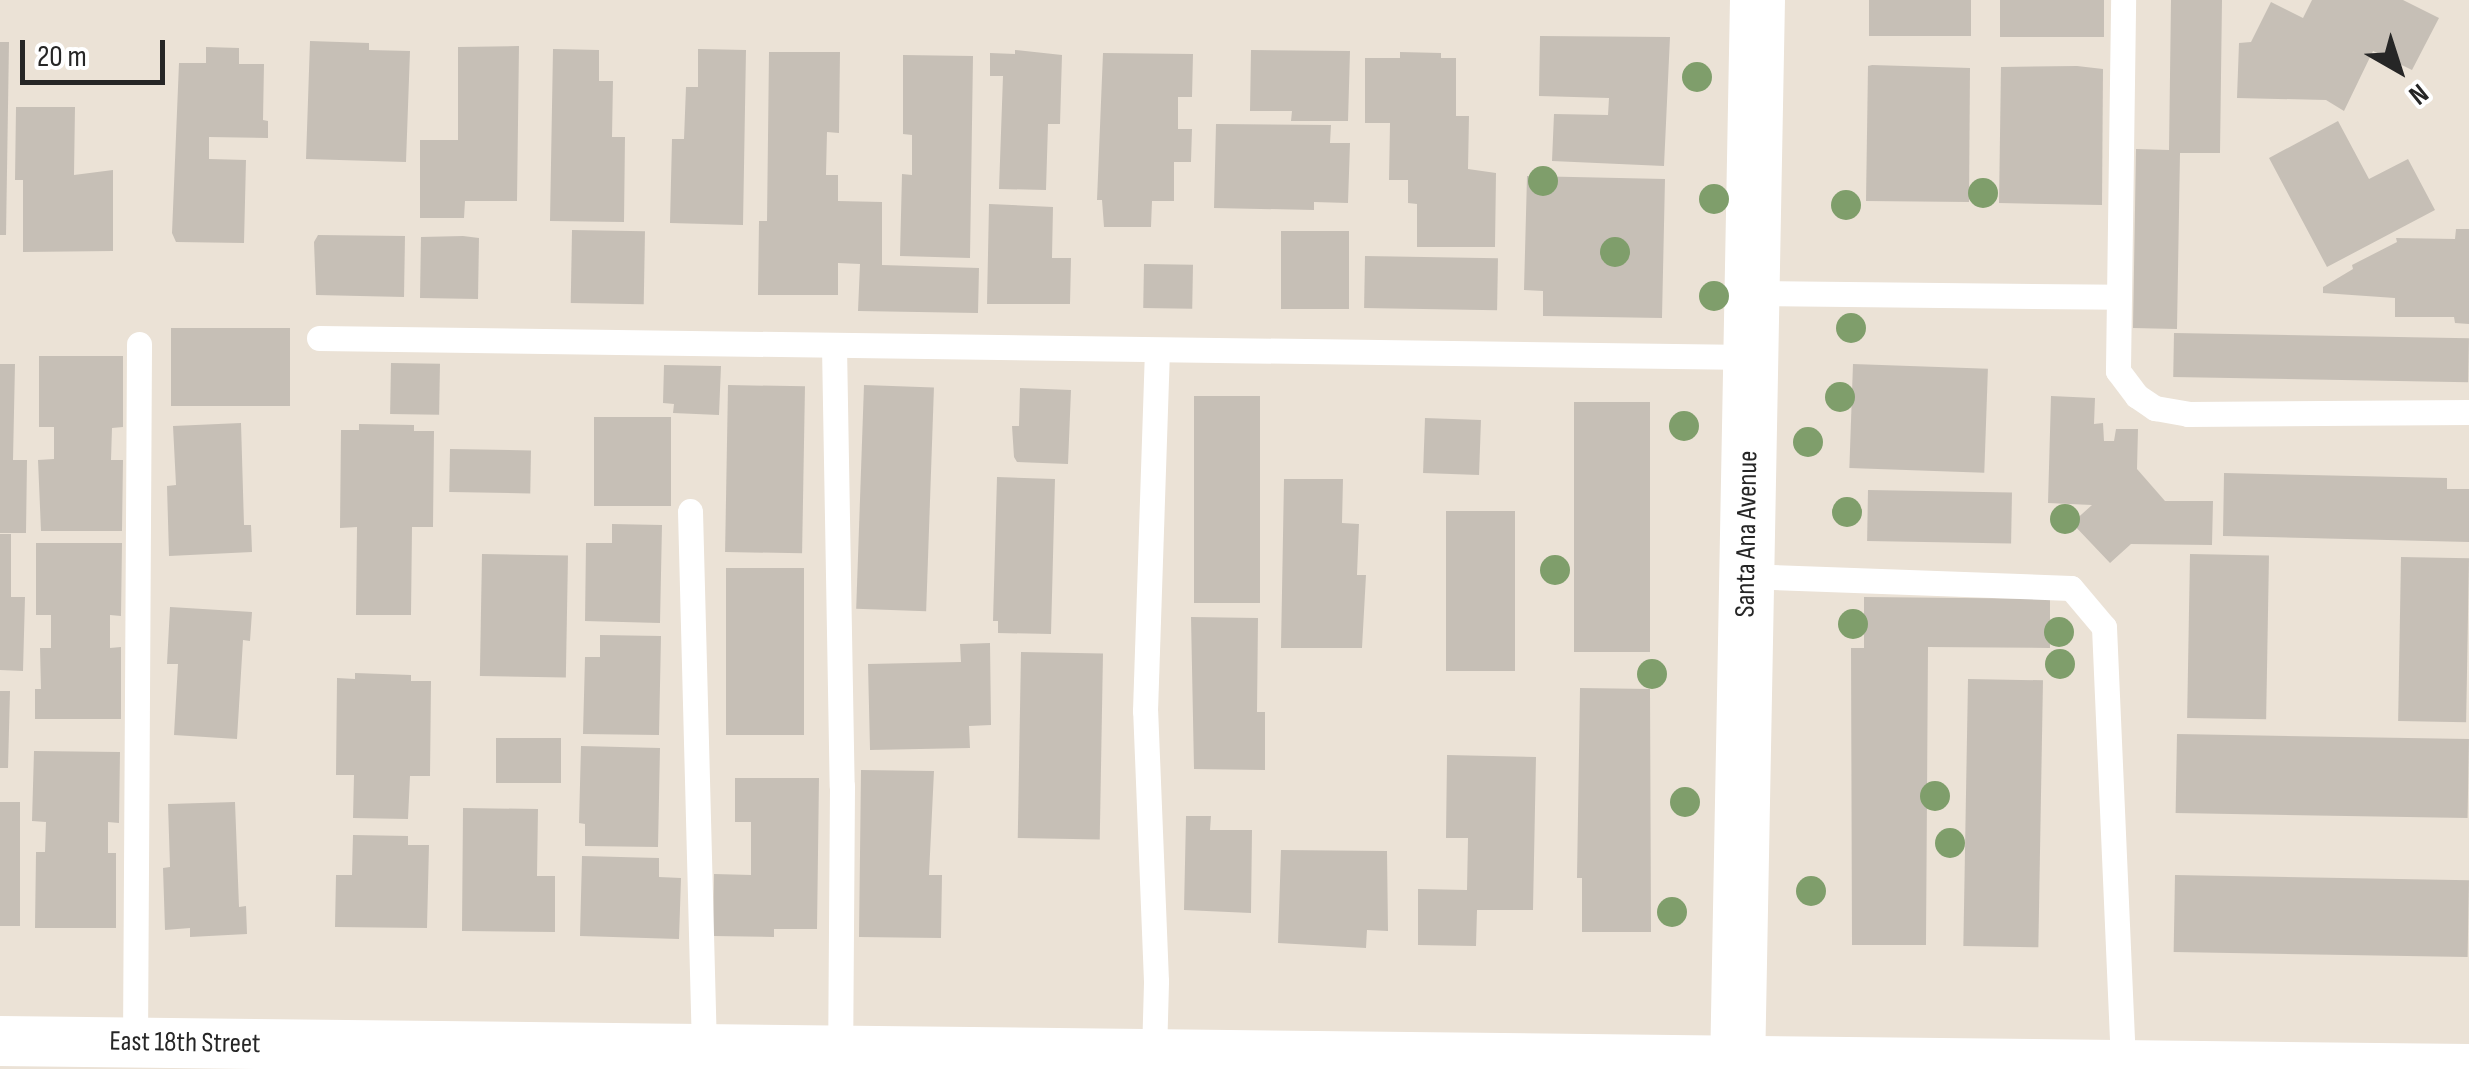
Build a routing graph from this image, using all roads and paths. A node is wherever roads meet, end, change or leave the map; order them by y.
1 (1757, 0) edge
2 (2123, 0) edge
3 (1751, 293) junction
4 (2119, 297) junction
5 (319, 338) dead end
6 (139, 344) dead end
7 (834, 346) junction
8 (1157, 350) junction
9 (1750, 357) junction
10 (2469, 412) edge
11 (690, 511) dead end
12 (1746, 576) junction
13 (0, 1041) edge
14 (135, 1042) junction
15 (704, 1048) junction
16 (840, 1050) junction
17 (1154, 1054) junction
18 (1055, 1061) edge
19 (1396, 1063) edge
20 (1621, 1064) edge
21 (1737, 1065) edge
22 (2123, 1066) junction
23 (2469, 1069) edge

1 - 3 street, Santa Ana Avenue
2 - 4 lane
3 - 4 lane
3 - 9 street, Santa Ana Avenue
4 - 10 lane
5 - 7 lane
6 - 14 lane
7 - 8 lane
7 - 16 lane
8 - 9 lane
8 - 17 lane
9 - 12 street, Santa Ana Avenue
11 - 15 lane
12 - 21 street, Santa Ana Avenue
12 - 22 lane
13 - 14 street, East 18th Street
14 - 15 street, East 18th Street
15 - 16 street, East 18th Street
16 - 18 street, East 18th Street
17 - 18 street, East 18th Street
17 - 19 street, East 18th Street
19 - 20 street, East 18th Street
20 - 21 street, East 18th Street
21 - 22 street, East 18th Street
22 - 23 street, East 18th Street

